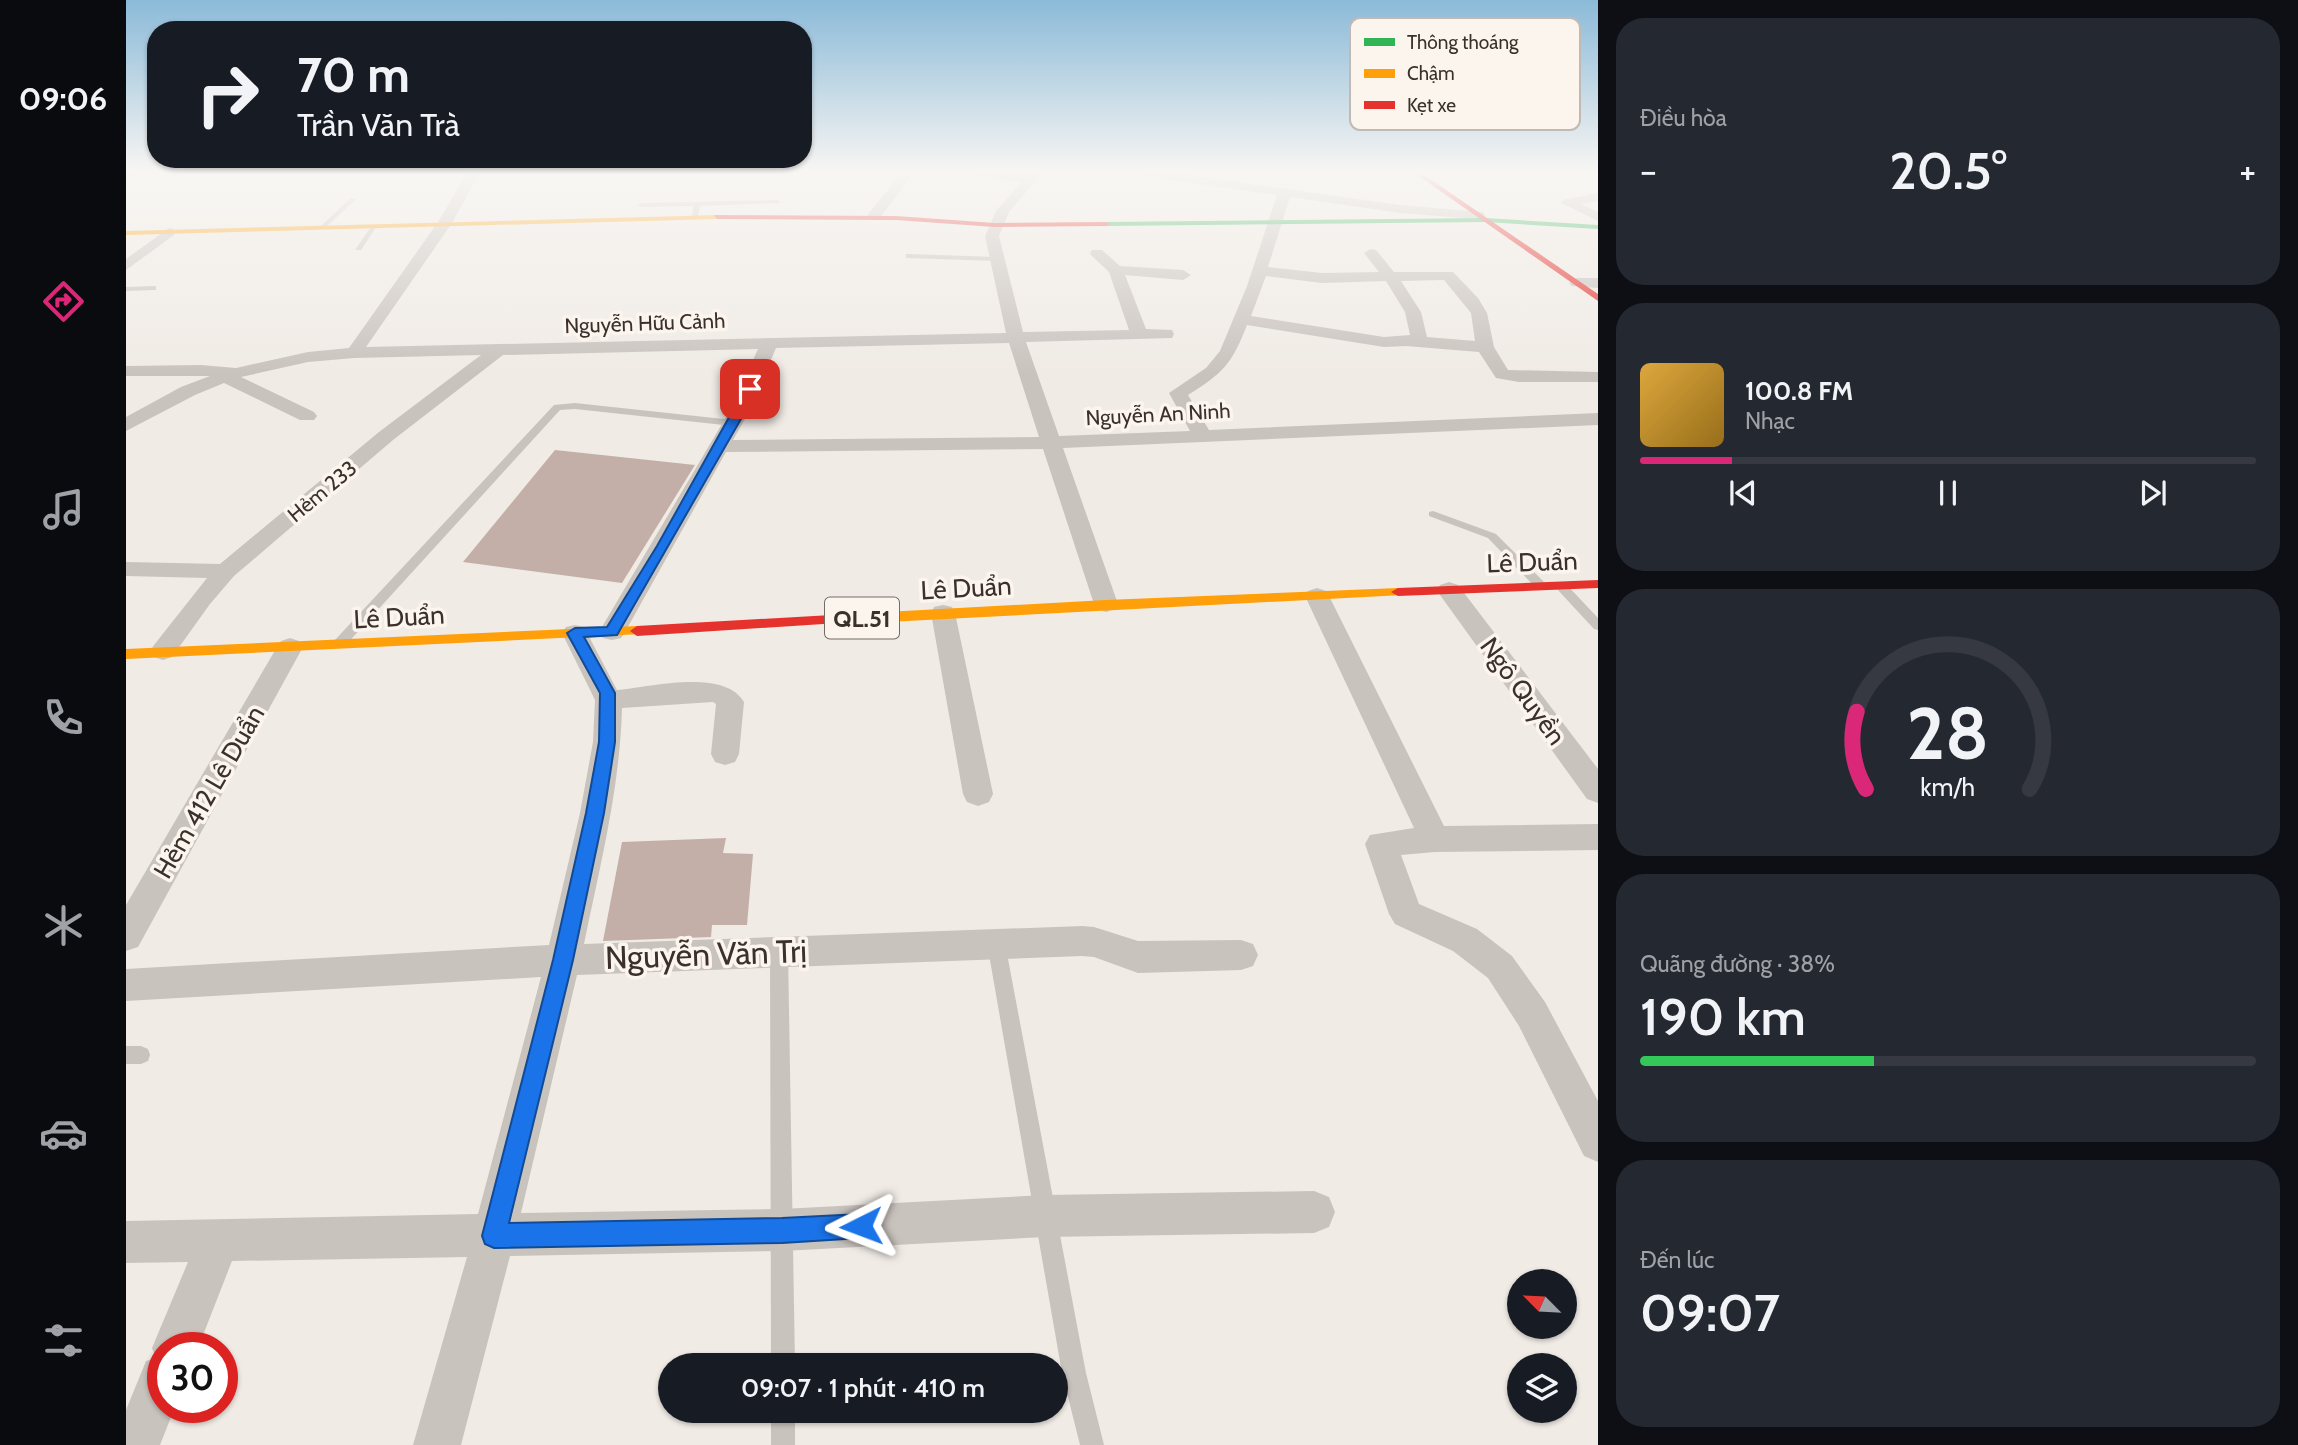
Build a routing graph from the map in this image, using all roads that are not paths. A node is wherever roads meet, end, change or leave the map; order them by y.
1 (160, 239) edge
2 (364, 239) edge
3 (433, 239) edge
4 (993, 239) edge
5 (1270, 239) edge
6 (1513, 239) edge
7 (358, 247) dead end
8 (1097, 253) dead end
9 (1371, 253) dead end
10 (909, 256) dead end
11 (997, 259) junction
12 (1431, 260) dead end
13 (126, 266) edge
14 (1116, 270) junction
15 (1261, 271) junction
16 (1388, 274) junction
17 (1183, 275) dead end
18 (1448, 275) junction
19 (1577, 283) junction
20 (1598, 283) edge
21 (153, 288) dead end
22 (126, 289) edge
23 (1598, 298) edge
24 (1242, 319) junction
25 (1139, 333) junction
26 (1166, 334) dead end
27 (1015, 336) junction
28 (1407, 341) junction
29 (770, 342) junction
30 (1485, 347) junction
31 (500, 349) junction
32 (354, 353) junction
33 (126, 371) edge
34 (230, 375) junction
35 (1598, 377) edge
36 (307, 416) dead end
37 (733, 423) junction
38 (1594, 423) edge
39 (126, 425) edge
40 (1202, 435) junction
41 (1049, 443) junction
42 (720, 446) junction
43 (1433, 514) dead end
44 (126, 569) edge
45 (226, 571) junction
46 (1598, 584) edge
47 (1561, 586) junction
48 (1542, 587) junction
49 (1450, 590) junction
50 (1317, 596) junction
51 (1106, 604) junction
52 (943, 613) junction
53 (1598, 626) edge
54 (612, 632) junction
55 (575, 633) junction
56 (339, 644) junction
57 (290, 647) junction
58 (163, 651) junction
59 (126, 654) edge
60 (610, 701) junction
61 (725, 754) dead end
62 (1598, 791) edge
63 (978, 794) dead end
64 (1598, 837) edge
65 (1436, 839) junction
66 (126, 936) edge
67 (996, 943) junction
68 (779, 951) junction
69 (1241, 956) dead end
70 (563, 960) junction
71 (126, 985) edge
72 (1598, 1142) edge
73 (1314, 1212) dead end
74 (1045, 1216) junction
75 (782, 1230) junction
76 (494, 1236) junction
77 (219, 1241) junction
78 (126, 1242) edge
79 (182, 1332) edge
80 (783, 1353) edge
81 (147, 1418) edge
82 (783, 1423) edge
83 (136, 1445) edge
84 (437, 1445) edge
85 (783, 1445) edge
86 (1092, 1445) edge

1 - 13 street
2 - 7 lane
3 - 32 street
4 - 11 street
5 - 15 street
6 - 19 street
8 - 14 street
9 - 16 street
10 - 11 lane
11 - 27 street
12 - 18 street
14 - 17 street
14 - 25 street
15 - 16 street
15 - 24 street
16 - 18 street
16 - 28 street
18 - 30 street
19 - 20 street
19 - 23 street
21 - 22 lane
24 - 28 street
24 - 40 street
25 - 26 street, Nguyễn Hữu Cảnh
25 - 27 street, Nguyễn Hữu Cảnh
27 - 29 street, Nguyễn Hữu Cảnh
27 - 41 street
28 - 30 street
29 - 31 street, Nguyễn Hữu Cảnh
29 - 37 street
30 - 35 street
31 - 32 street, Nguyễn Hữu Cảnh
31 - 45 street, Hẻm 233
32 - 34 street, Nguyễn Hữu Cảnh
33 - 34 street, Nguyễn Hữu Cảnh
34 - 36 street
34 - 39 street
37 - 42 street
37 - 56 lane
38 - 40 street, Nguyễn An Ninh
40 - 41 street, Nguyễn An Ninh
41 - 42 street, Nguyễn An Ninh
41 - 51 street
42 - 54 street
43 - 48 lane
44 - 45 street
45 - 58 street, Hẻm 233
46 - 47 street, Lê Duẩn / QL.51
47 - 48 street, Lê Duẩn / QL.51
47 - 53 lane
48 - 49 street, Lê Duẩn / QL.51
49 - 50 street, Lê Duẩn / QL.51
49 - 62 street, Ngô Quyền
50 - 51 street, Lê Duẩn / QL.51
50 - 65 street
51 - 52 street, Lê Duẩn / QL.51
52 - 54 street, Lê Duẩn / QL.51
52 - 63 street
54 - 55 street, Lê Duẩn / QL.51
55 - 56 street, Lê Duẩn / QL.51
55 - 60 street
56 - 57 street, Lê Duẩn / QL.51
57 - 58 street, Lê Duẩn / QL.51
57 - 66 street, Hẻm 412 Lê Duẩn
58 - 59 street, Lê Duẩn / QL.51
60 - 61 street
60 - 70 street
64 - 65 street
65 - 72 street
67 - 68 street, Nguyễn Văn Trị
67 - 69 street, Nguyễn Văn Trị
67 - 74 lane
68 - 70 street, Nguyễn Văn Trị
68 - 75 lane
70 - 71 street, Nguyễn Văn Trị
70 - 76 street
73 - 74 street
74 - 75 street
74 - 86 lane
75 - 76 street
75 - 80 lane
76 - 77 street
76 - 84 street
77 - 78 street
77 - 79 street
81 - 83 street
82 - 85 lane

